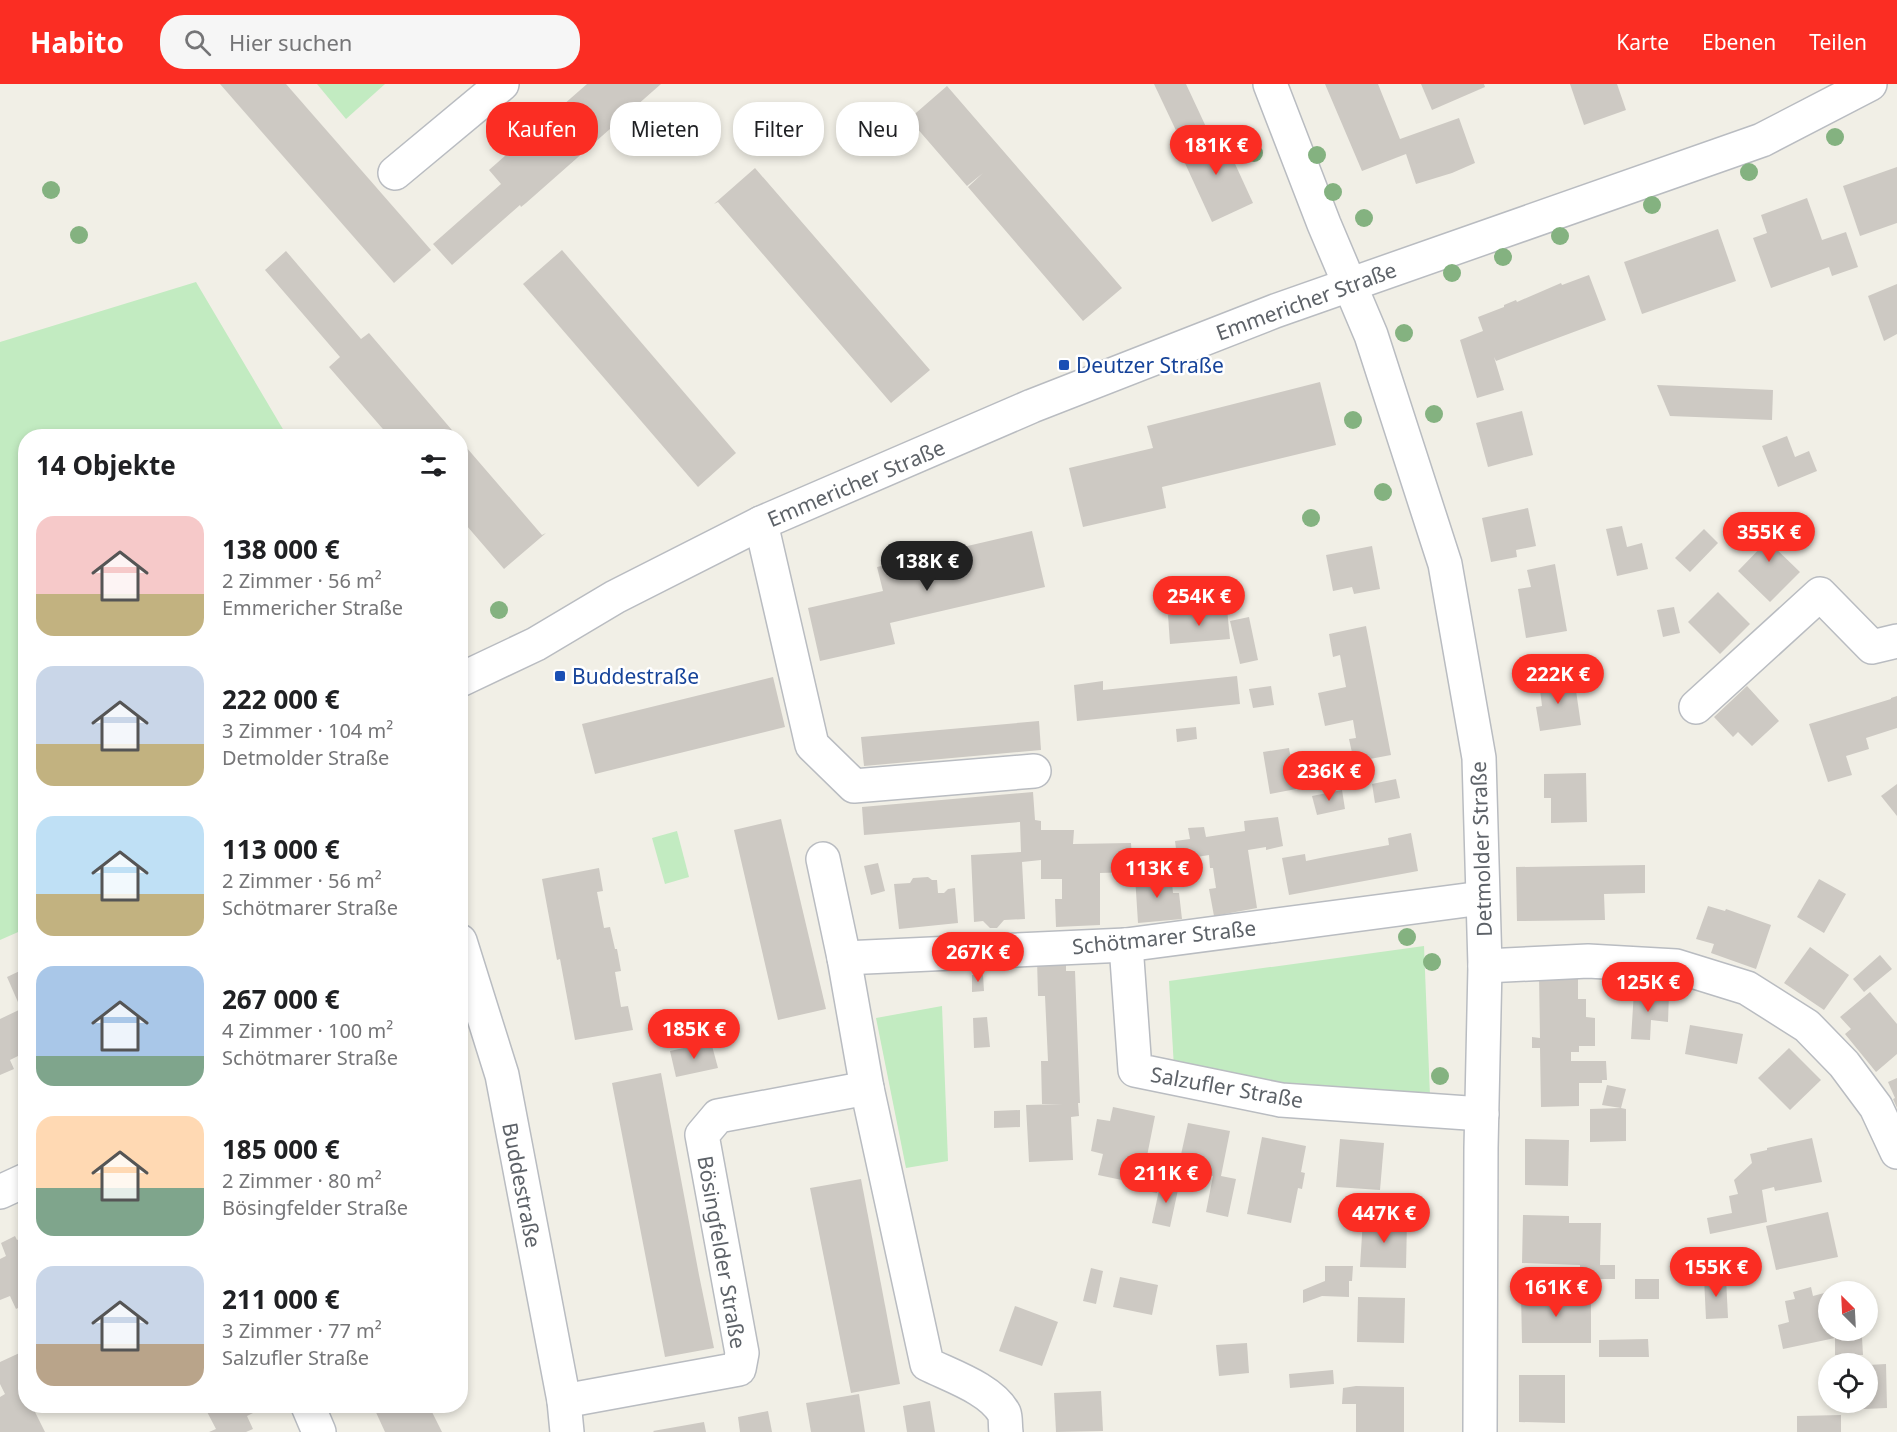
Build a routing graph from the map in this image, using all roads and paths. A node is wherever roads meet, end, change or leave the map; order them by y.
1 (502, 84) edge
2 (1270, 84) edge
3 (1870, 84) edge
4 (395, 173) dead end
5 (1350, 285) junction
6 (761, 523) junction
7 (1897, 641) edge
8 (468, 676) edge
9 (1696, 707) dead end
10 (1034, 771) dead end
11 (823, 858) dead end
12 (1482, 898) junction
13 (1126, 945) junction
14 (844, 958) junction
15 (1485, 966) junction
16 (468, 967) edge
17 (867, 1088) junction
18 (1482, 1114) junction
19 (1897, 1152) edge
20 (18, 1184) edge
21 (0, 1192) edge
22 (311, 1413) edge
23 (566, 1417) edge
24 (320, 1432) edge
25 (1006, 1432) edge
26 (1480, 1432) edge

1 - 4 street
2 - 5 street
3 - 5 street, Emmericher Straße
5 - 6 street, Emmericher Straße
5 - 12 street, Detmolder Straße
6 - 8 street, Emmericher Straße
6 - 10 street
7 - 9 street
11 - 14 street
12 - 13 street, Schötmarer Straße
12 - 15 street, Detmolder Straße
13 - 14 street, Schötmarer Straße
13 - 18 street, Salzufler Straße
14 - 17 street
15 - 18 street, Detmolder Straße
15 - 19 street
16 - 23 street, Buddestraße
17 - 23 street, Bösingfelder Straße
17 - 25 street
18 - 26 street, Detmolder Straße
20 - 21 street
22 - 24 street

